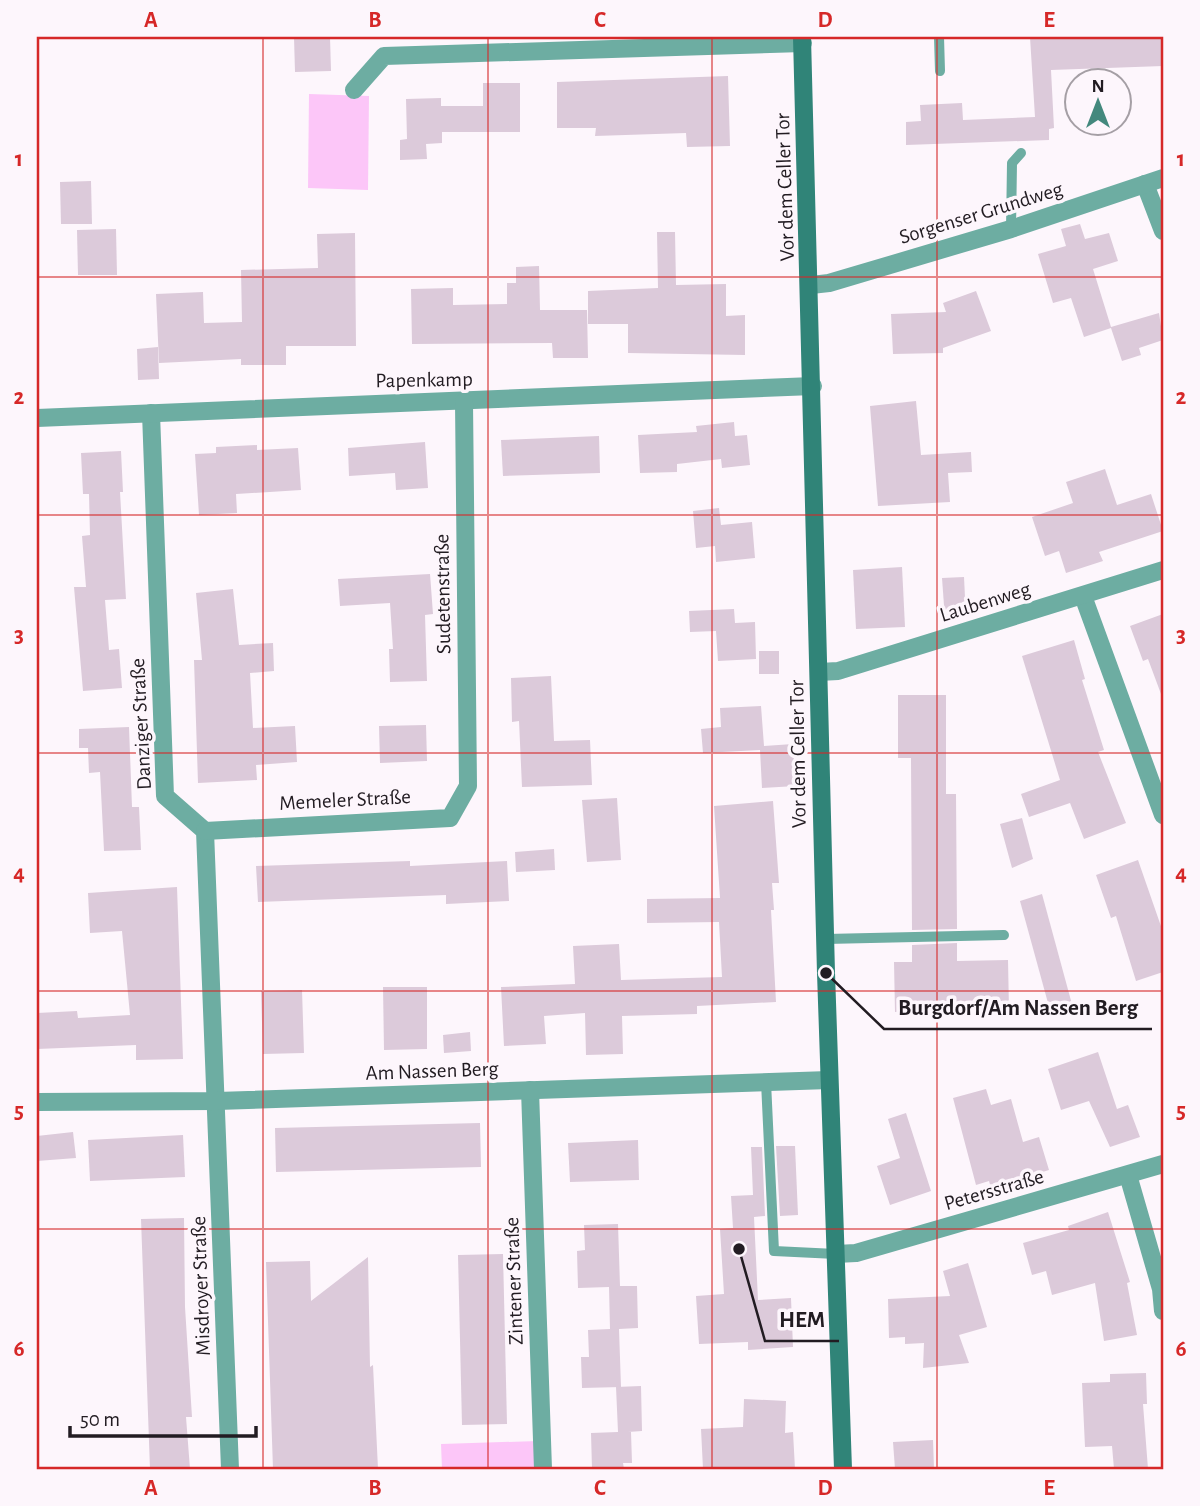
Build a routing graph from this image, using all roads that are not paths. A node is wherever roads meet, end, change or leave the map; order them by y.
1 (939, 37) edge
2 (803, 40) edge
3 (590, 42) edge
4 (940, 71) dead end
5 (354, 90) dead end
6 (1021, 153) dead end
7 (1163, 178) edge
8 (1145, 184) junction
9 (1012, 229) junction
10 (1163, 231) edge
11 (811, 285) junction
12 (813, 386) junction
13 (464, 402) junction
14 (151, 413) junction
15 (37, 418) edge
16 (1163, 570) edge
17 (1083, 596) junction
18 (819, 672) junction
19 (468, 786) joint
20 (1163, 816) edge
21 (205, 831) junction
22 (1004, 935) dead end
23 (826, 939) junction
24 (829, 1080) junction
25 (766, 1082) junction
26 (530, 1090) junction
27 (217, 1101) junction
28 (37, 1102) edge
29 (1163, 1164) edge
30 (1128, 1175) junction
31 (835, 1254) junction
32 (1163, 1311) edge
33 (230, 1469) edge
34 (543, 1469) edge
35 (843, 1469) edge

1 - 4 lane
2 - 3 street
2 - 11 street, Vor dem Celler Tor
3 - 5 street
6 - 9 lane
7 - 8 street, Sorgenser Grundweg
8 - 9 street, Sorgenser Grundweg
8 - 10 street
9 - 11 street, Sorgenser Grundweg
11 - 12 street, Vor dem Celler Tor
12 - 13 street, Papenkamp
12 - 18 street, Vor dem Celler Tor
13 - 14 street, Papenkamp
13 - 19 street, Sudetenstraße
14 - 15 street, Papenkamp
14 - 21 street, Danziger Straße
16 - 17 street, Laubenweg
17 - 18 street, Laubenweg
17 - 20 street
18 - 23 street, Vor dem Celler Tor
19 - 21 street, Memeler Straße
21 - 27 street
22 - 23 lane
23 - 24 street, Vor dem Celler Tor
24 - 25 street, Am Nassen Berg
24 - 31 street, Vor dem Celler Tor
25 - 26 street, Am Nassen Berg
25 - 31 lane
26 - 27 street, Am Nassen Berg
26 - 34 street, Zintener Straße
27 - 28 street, Am Nassen Berg
27 - 33 street, Misdroyer Straße
29 - 30 street, Petersstraße
30 - 31 street, Petersstraße
30 - 32 street
31 - 35 street, Vor dem Celler Tor

